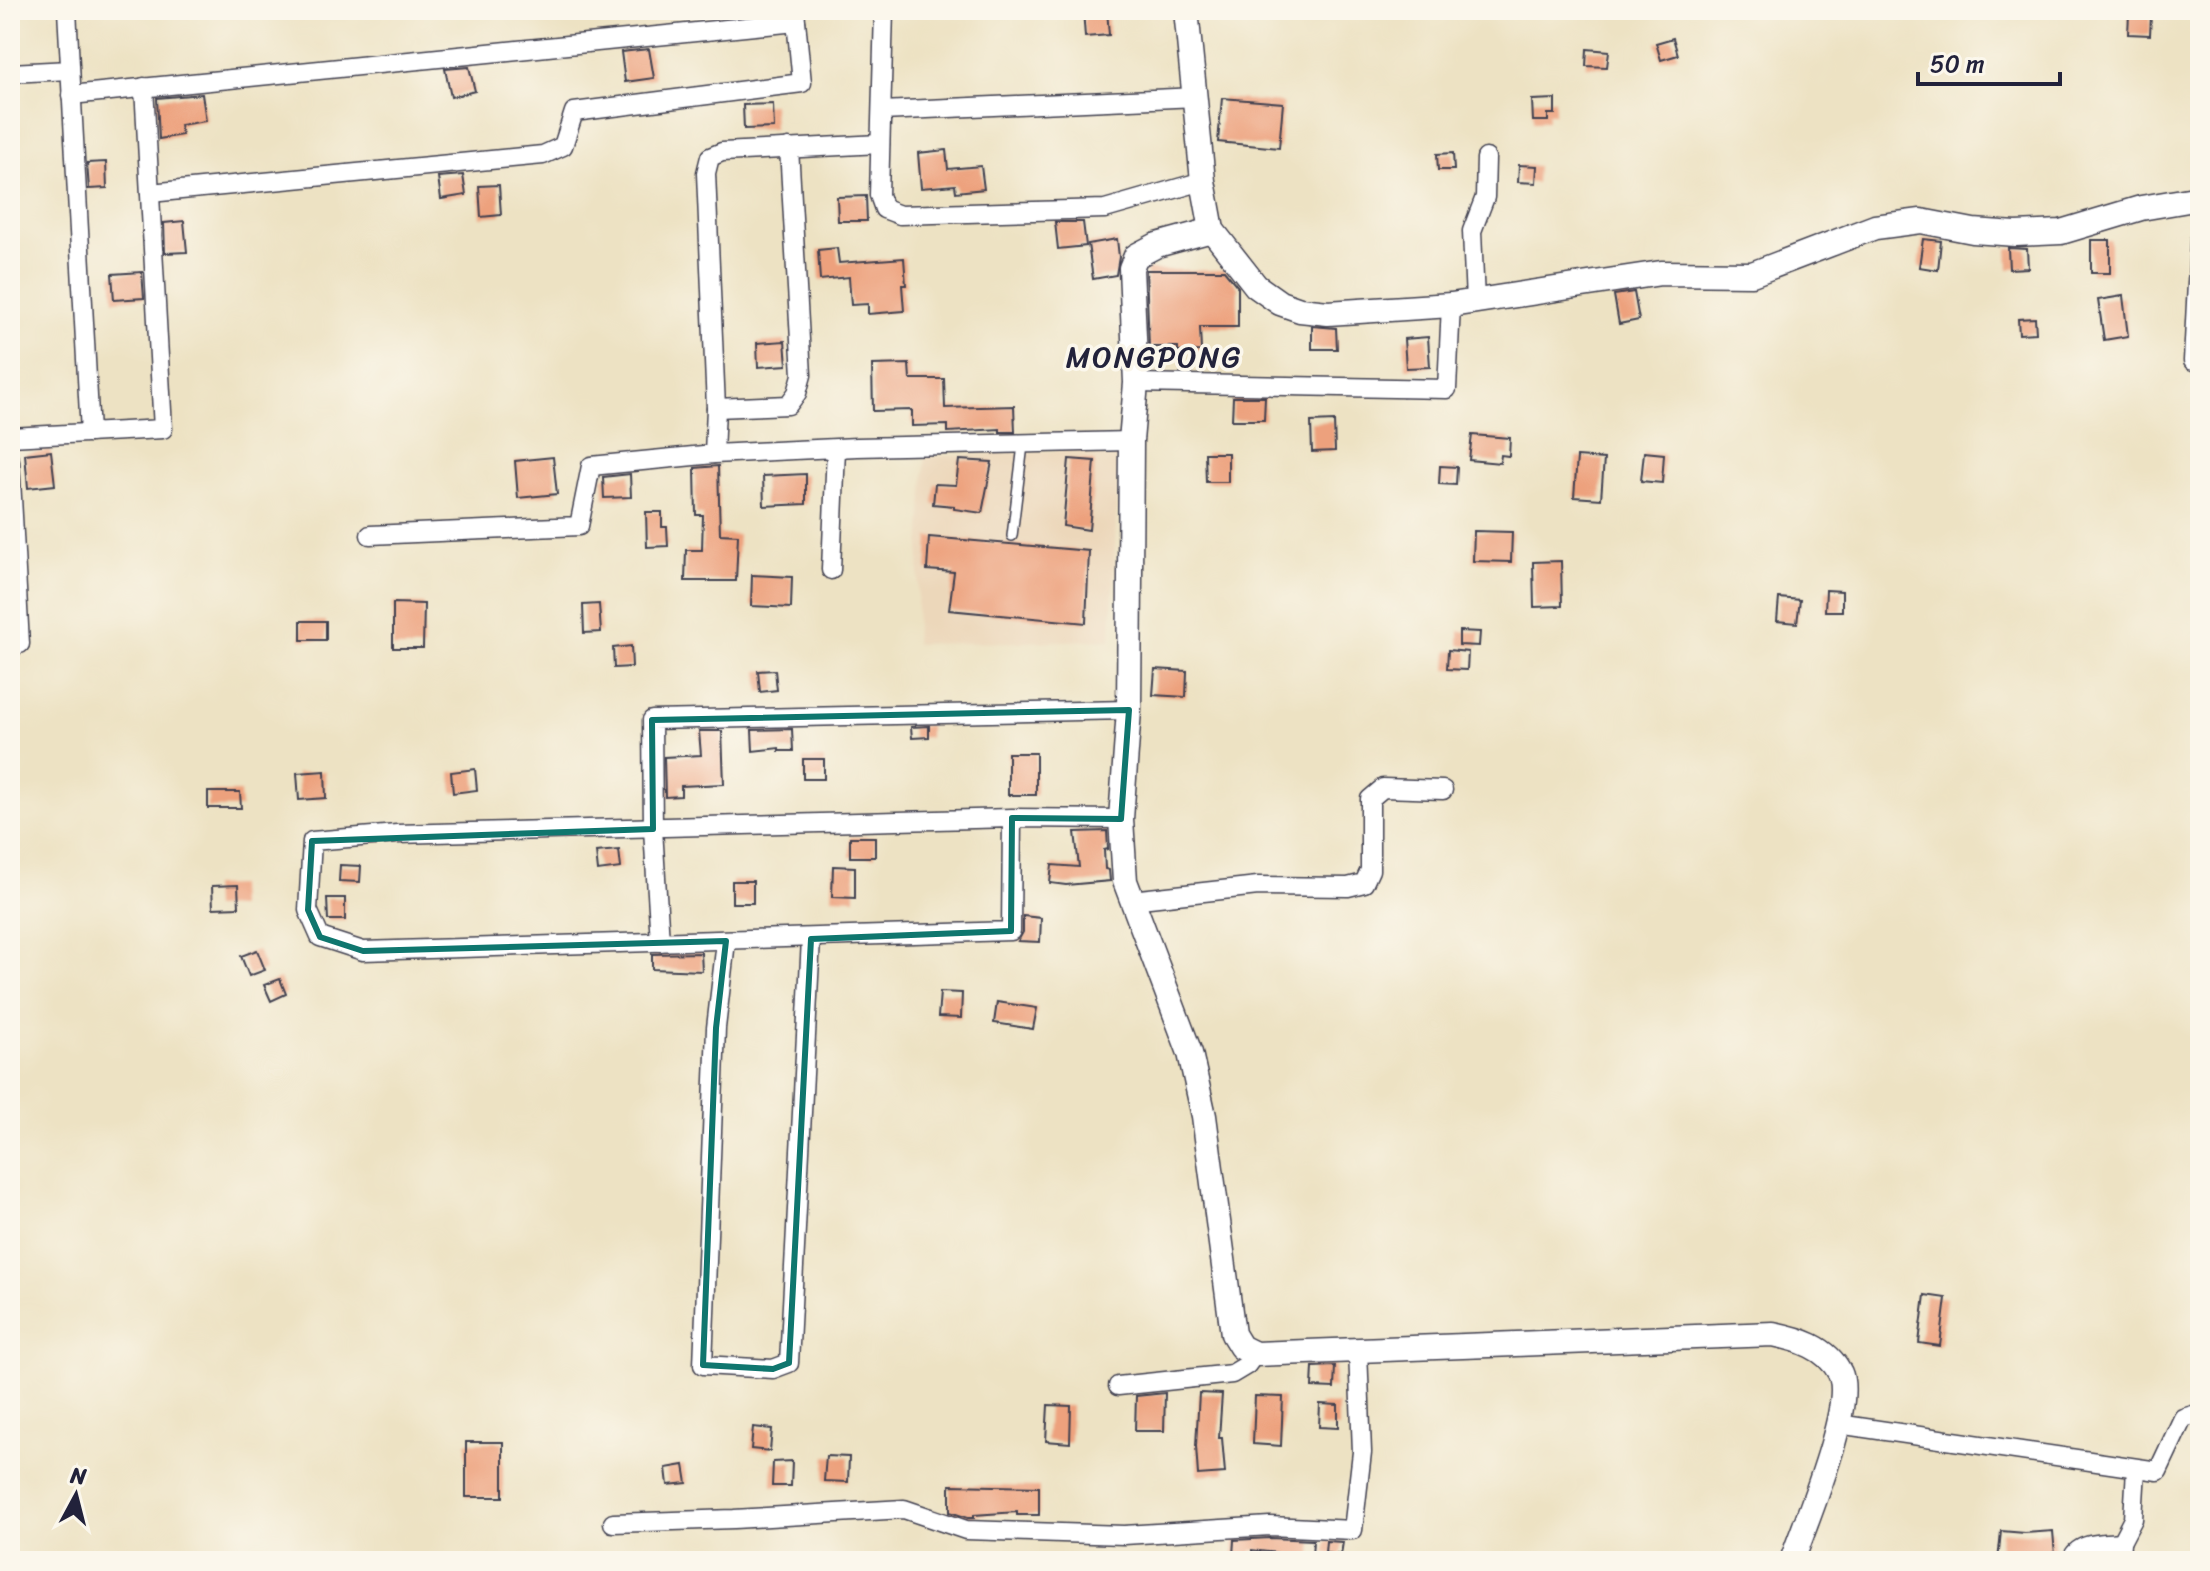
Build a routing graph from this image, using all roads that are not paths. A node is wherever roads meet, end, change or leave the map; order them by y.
1 (67, 10) edge
2 (884, 10) edge
3 (1186, 10) edge
4 (796, 16) edge
5 (70, 70) junction
6 (10, 73) edge
7 (144, 87) junction
8 (71, 95) junction
9 (1197, 97) junction
10 (882, 111) junction
11 (880, 144) junction
12 (789, 148) junction
13 (1486, 158) dead end
14 (1203, 181) junction
15 (150, 193) junction
16 (2200, 198) edge
17 (2200, 225) edge
18 (1212, 230) junction
19 (1463, 303) junction
20 (2193, 361) dead end
21 (1136, 383) junction
22 (716, 408) junction
23 (90, 433) junction
24 (10, 437) edge
25 (1131, 441) junction
26 (1023, 445) junction
27 (836, 449) junction
28 (714, 454) junction
29 (10, 461) edge
30 (370, 535) dead end
31 (1012, 536) dead end
32 (12, 547) edge
33 (831, 570) dead end
34 (10, 645) edge
35 (1129, 710) junction
36 (1443, 790) dead end
37 (1012, 818) junction
38 (1121, 819) junction
39 (653, 829) junction
40 (1131, 900) junction
41 (811, 939) junction
42 (726, 941) junction
43 (660, 942) junction
44 (1358, 1351) junction
45 (1255, 1354) junction
46 (1118, 1386) dead end
47 (2200, 1413) edge
48 (1838, 1424) junction
49 (2136, 1469) junction
50 (613, 1523) dead end
51 (2121, 1542) junction
52 (1792, 1561) edge
53 (2071, 1561) edge
54 (2120, 1561) edge

1 - 5 street
2 - 10 street
3 - 9 street
4 - 7 street
4 - 15 street
5 - 6 street
5 - 8 street
7 - 8 street
7 - 15 street
8 - 23 street
9 - 10 street
9 - 14 street
10 - 11 street
11 - 12 street
11 - 14 street
12 - 22 street
12 - 22 street
13 - 19 street
14 - 18 street
15 - 23 street
16 - 19 street
17 - 20 street
18 - 19 street
18 - 21 street
19 - 21 street
21 - 25 street
22 - 28 street
23 - 24 street
25 - 26 street
25 - 35 street
26 - 27 street
26 - 31 lane
27 - 28 street
27 - 33 street
28 - 30 street
29 - 32 street
32 - 34 street
35 - 38 street
35 - 39 street
36 - 40 street
37 - 38 street
37 - 39 street
37 - 41 street
38 - 40 street
39 - 43 street
39 - 43 street
40 - 45 street
41 - 42 street
41 - 42 street
42 - 43 street
44 - 45 street
44 - 48 street
44 - 50 street
45 - 46 street
47 - 49 street
48 - 49 street
48 - 52 street
49 - 51 street
51 - 53 street
51 - 54 street

